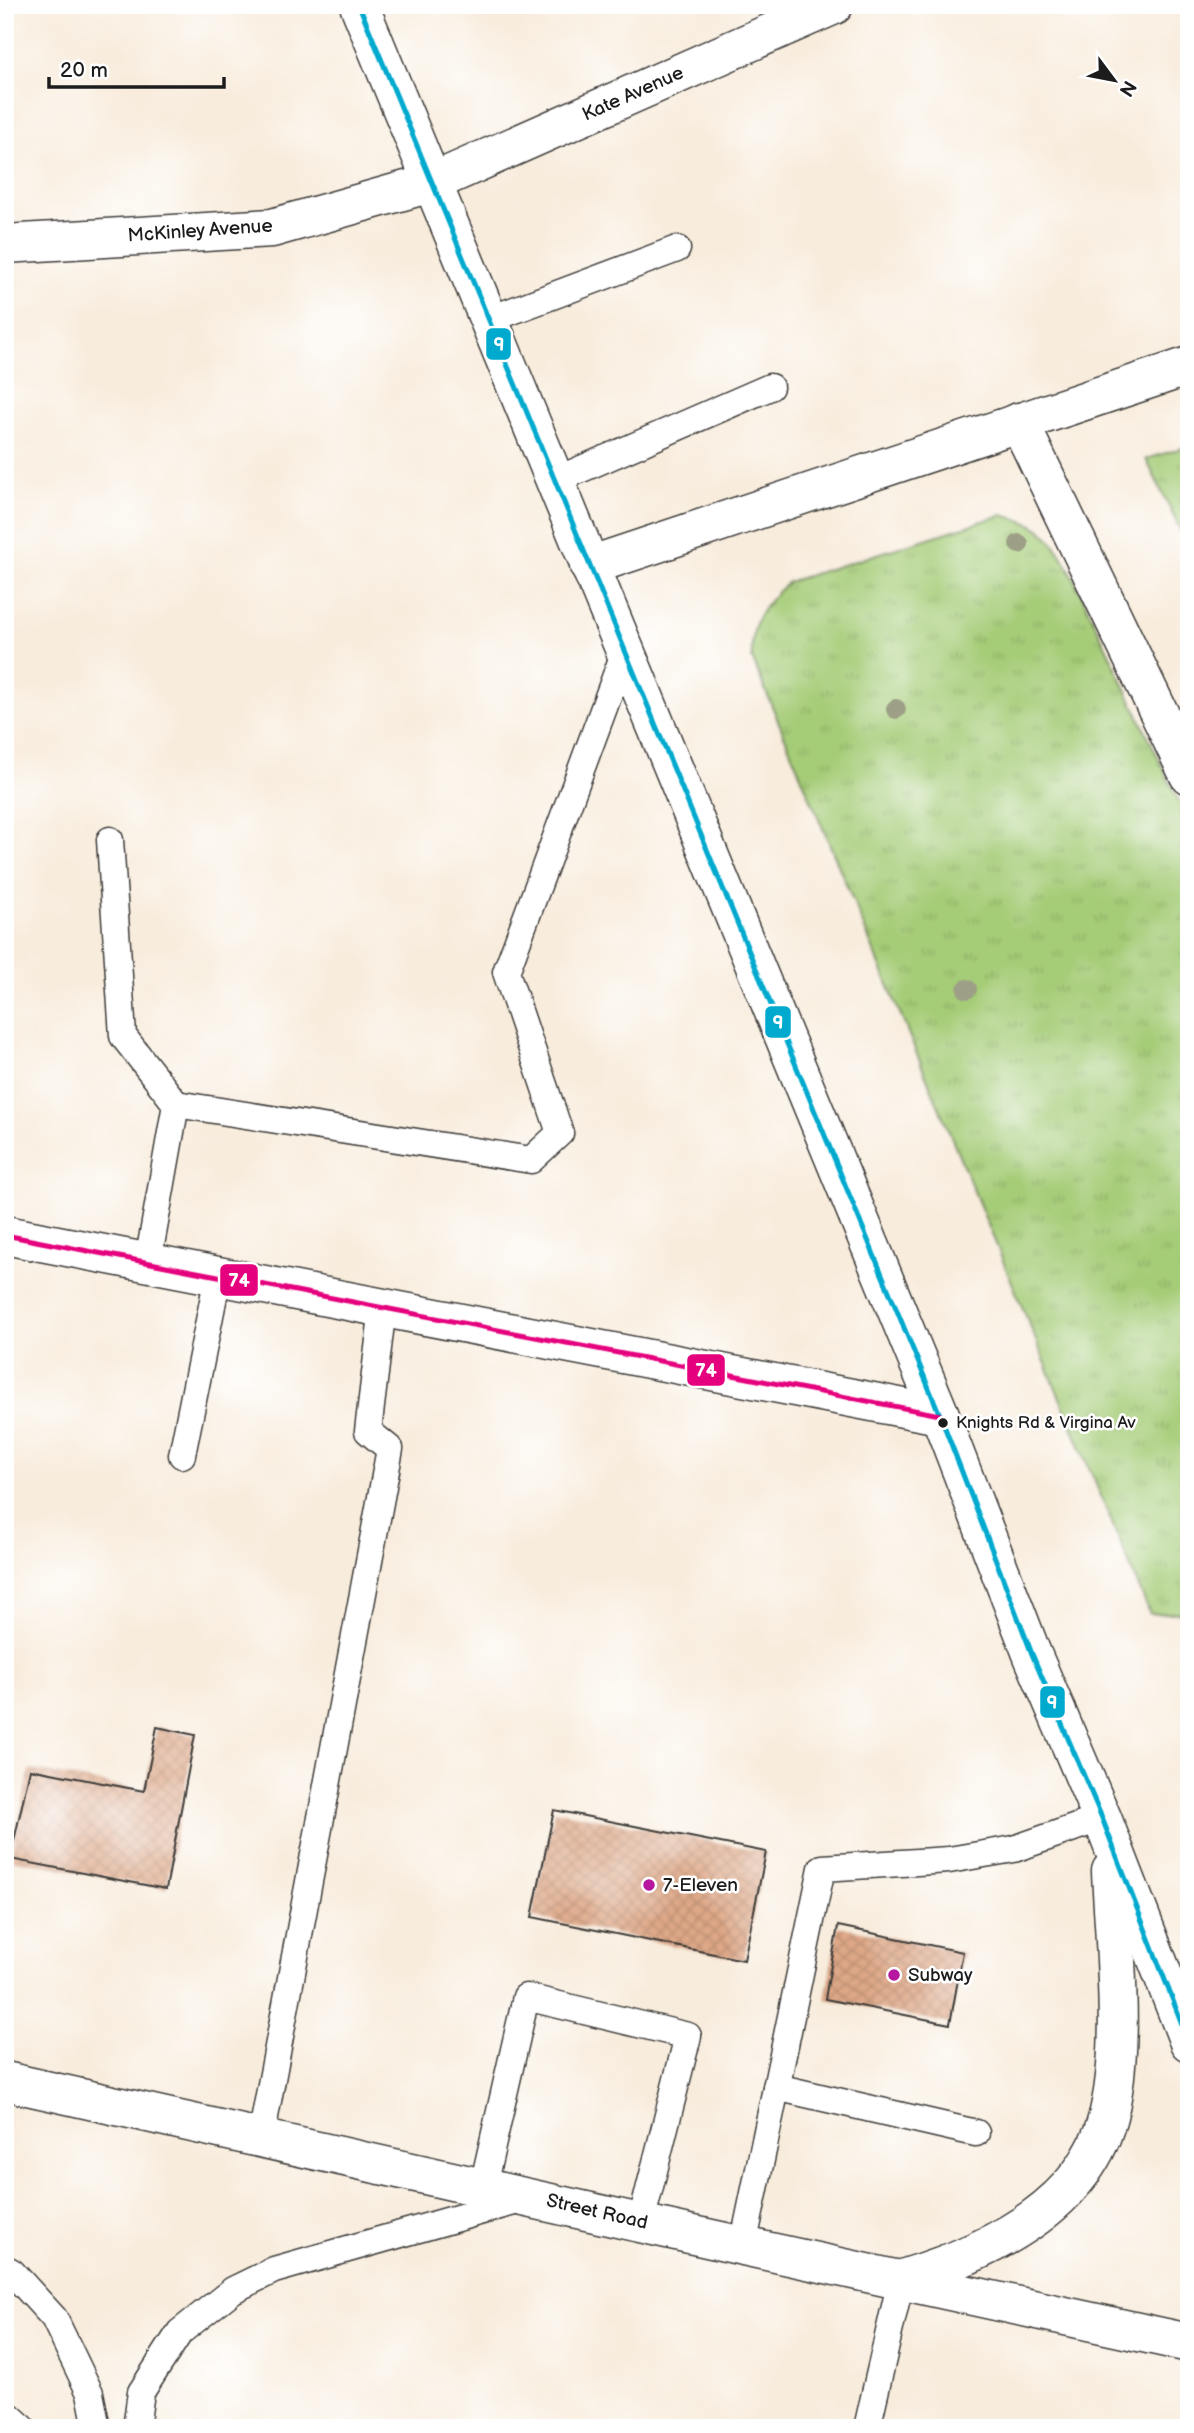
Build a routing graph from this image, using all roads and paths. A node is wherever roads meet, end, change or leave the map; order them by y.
1 (359, 5) edge
2 (834, 5) edge
3 (793, 14) edge
4 (431, 183) junction
5 (5, 244) edge
6 (677, 249) dead end
7 (488, 320) junction
8 (1189, 366) edge
9 (770, 387) dead end
10 (1019, 422) junction
11 (554, 481) junction
12 (589, 566) junction
13 (625, 651) junction
14 (1189, 775) edge
15 (110, 840) dead end
16 (176, 1104) junction
17 (5, 1234) edge
18 (148, 1262) junction
19 (218, 1276) junction
20 (383, 1307) junction
21 (940, 1415) junction
22 (182, 1455) dead end
23 (1106, 1829) junction
24 (1189, 1972) edge
25 (1189, 2042) edge
26 (5, 2081) edge
27 (776, 2087) junction
28 (976, 2133) dead end
29 (261, 2138) junction
30 (483, 2186) junction
31 (530, 2197) junction
32 (641, 2222) junction
33 (743, 2246) junction
34 (5, 2269) edge
35 (901, 2280) junction
36 (1189, 2343) edge
37 (5, 2412) edge
38 (23, 2428) edge
39 (97, 2428) edge
40 (136, 2428) edge
41 (867, 2428) edge

1 - 4 main road
2 - 3 main road, Kate Avenue
3 - 4 main road, Kate Avenue
4 - 5 main road, McKinley Avenue
4 - 7 main road
6 - 7 lane
7 - 11 main road
8 - 10 main road
9 - 11 lane
10 - 12 main road
10 - 14 main road
11 - 12 main road
12 - 13 main road
13 - 16 lane
13 - 21 main road
15 - 16 lane
16 - 18 lane
17 - 18 main road
18 - 19 main road
19 - 20 main road
19 - 22 lane
20 - 21 main road
20 - 29 lane
21 - 23 main road
23 - 24 main road
23 - 25 main road
23 - 27 lane
23 - 35 main road
26 - 29 main road, Street Road
27 - 28 lane
27 - 33 lane
29 - 30 main road, Street Road
30 - 31 main road, Street Road
30 - 32 lane
31 - 32 main road, Street Road
31 - 40 lane
32 - 33 main road, Street Road
33 - 35 main road, Street Road
34 - 39 lane
35 - 36 main road, Street Road
35 - 41 lane
37 - 38 lane

